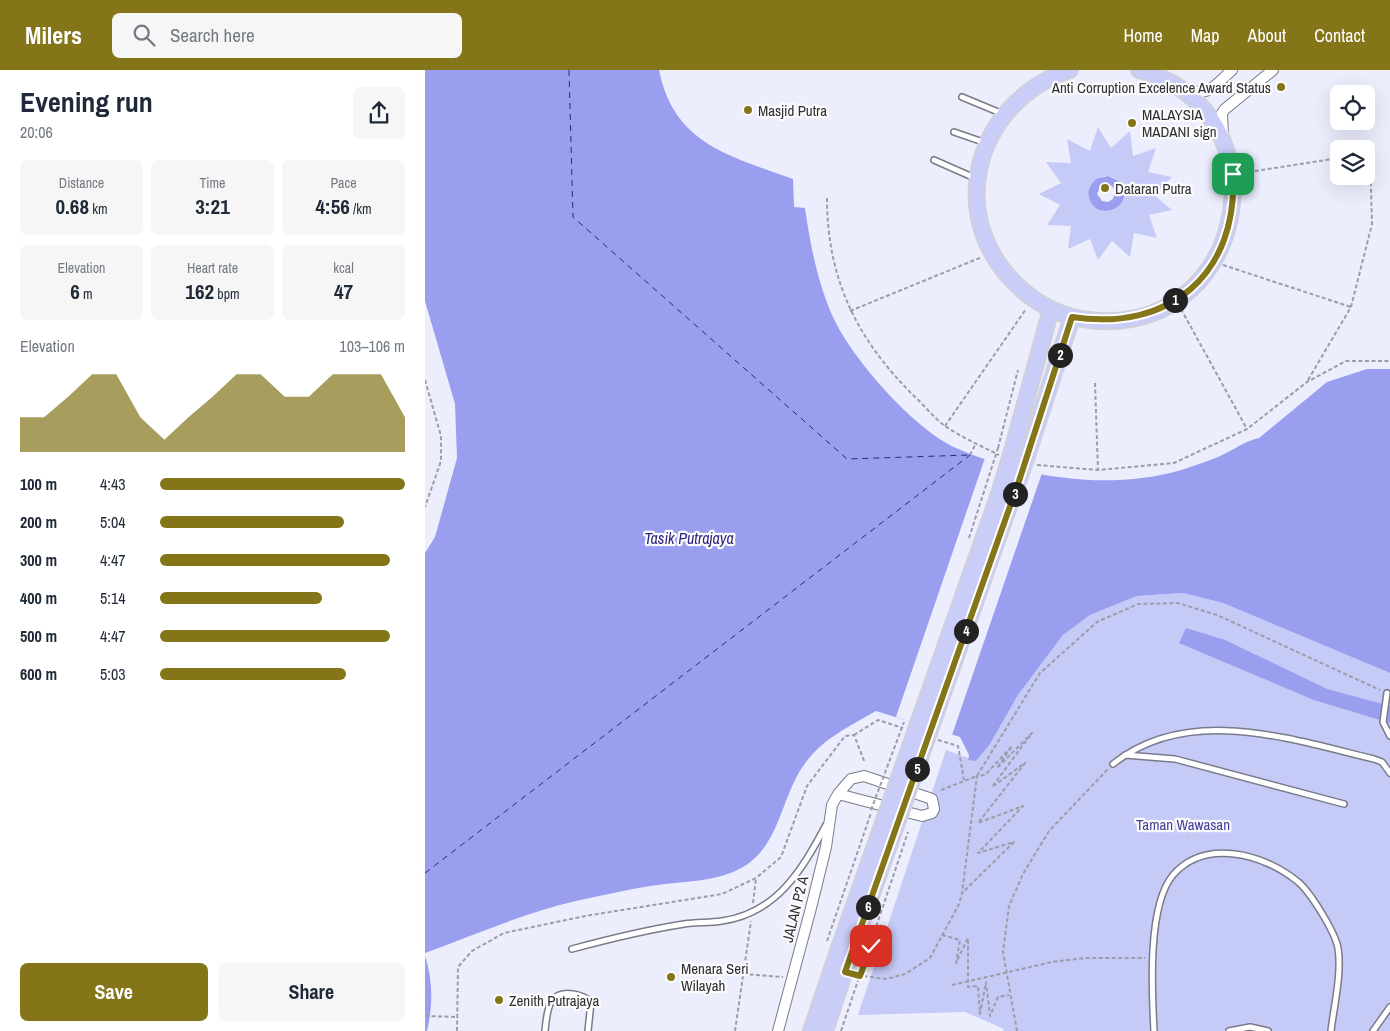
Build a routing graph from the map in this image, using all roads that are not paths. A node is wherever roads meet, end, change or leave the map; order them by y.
1 (1070, 70) edge
2 (1232, 70) edge
3 (1273, 70) edge
4 (1145, 71) edge
5 (1176, 86) junction
6 (962, 97) dead end
7 (1003, 114) junction
8 (954, 132) dead end
9 (1223, 142) junction
10 (986, 143) junction
11 (934, 160) dead end
12 (977, 179) junction
13 (1051, 309) junction
14 (1072, 317) junction
15 (1387, 694) road end
16 (1390, 736) edge
17 (1125, 755) junction
18 (1113, 764) road end
19 (1390, 773) edge
20 (837, 794) junction
21 (1344, 804) dead end
22 (830, 818) junction
23 (839, 948) junction
24 (572, 949) dead end
25 (1390, 1007) edge
26 (545, 1031) edge
27 (588, 1031) edge
28 (778, 1031) edge
29 (811, 1031) edge
30 (825, 1031) edge
31 (1154, 1031) edge
32 (1229, 1031) edge
33 (1268, 1031) edge
34 (1331, 1031) edge
35 (1373, 1031) edge

1 - 7 main road
2 - 5 street
3 - 9 street
4 - 5 main road
5 - 9 main road
6 - 7 lane
7 - 10 main road
8 - 10 lane
9 - 14 main road
10 - 12 main road
11 - 12 lane
12 - 13 main road
13 - 14 main road
13 - 23 main road, bridge
14 - 23 main road, bridge
15 - 16 lane
17 - 18 lane
17 - 19 lane
17 - 21 lane
20 - 20 street
20 - 22 street, JALAN P2 A
22 - 24 lane
22 - 28 street, JALAN P2 A
23 - 29 main road
23 - 30 main road
25 - 35 lane
26 - 27 lane
31 - 34 lane
32 - 33 lane

